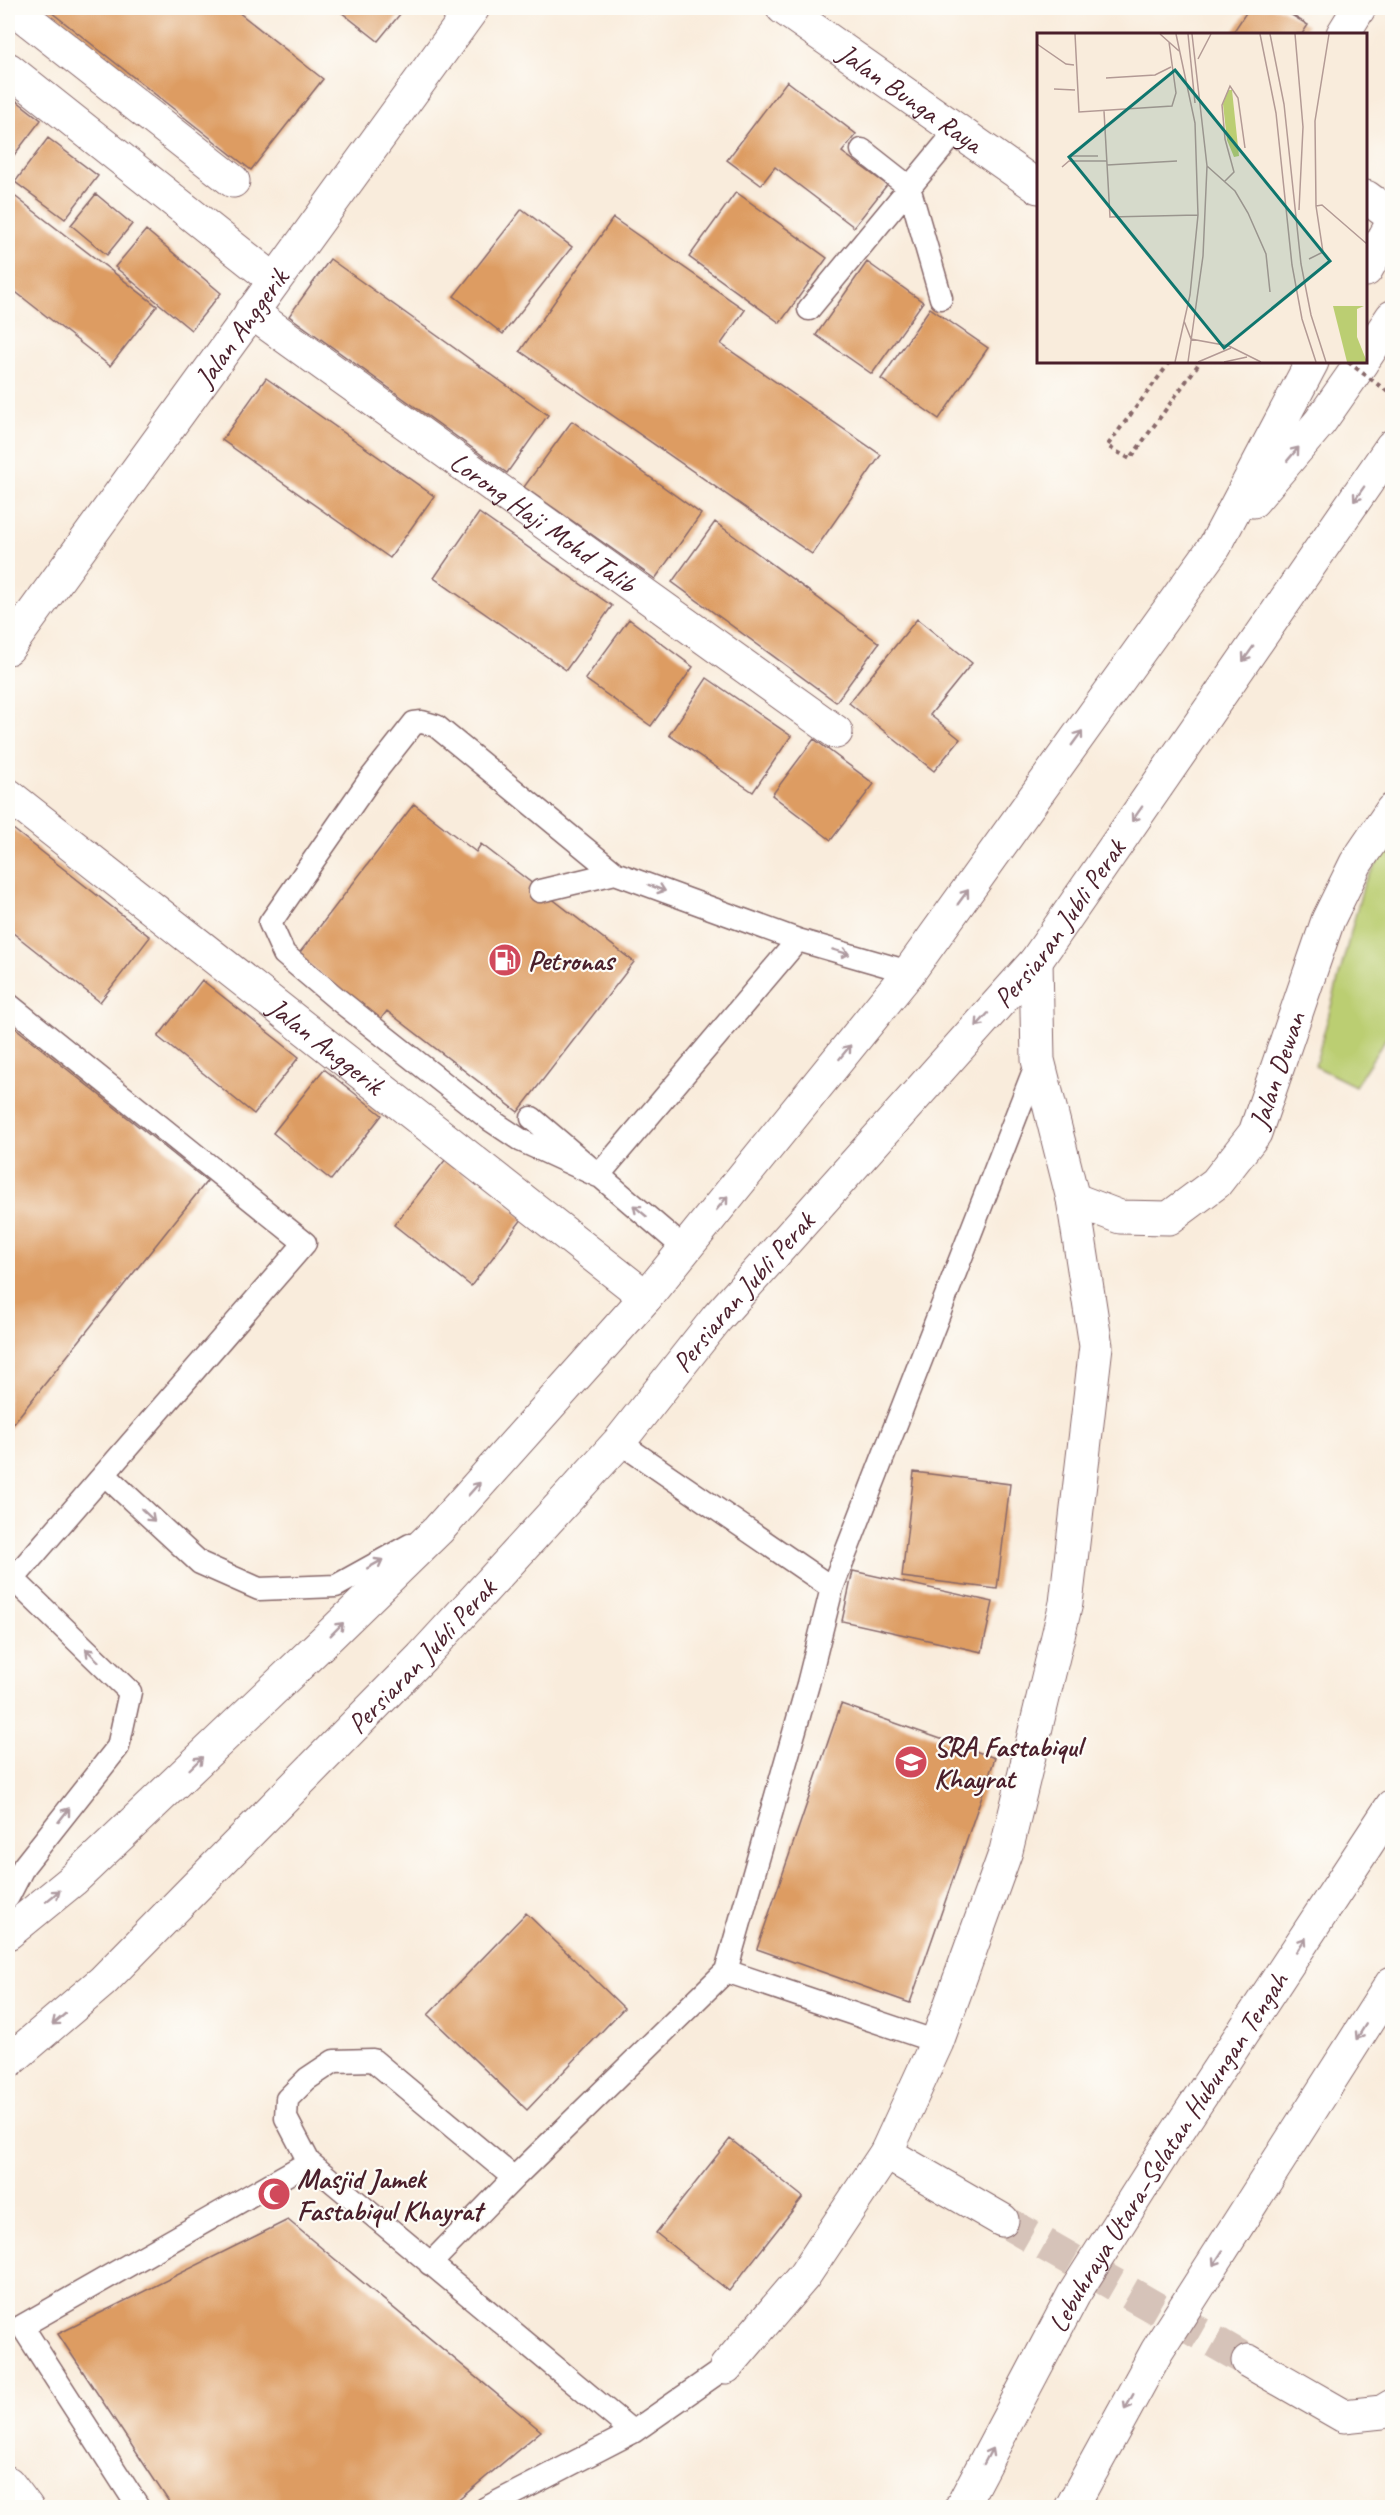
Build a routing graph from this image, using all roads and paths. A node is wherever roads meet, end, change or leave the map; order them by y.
1 (13, 8) edge
2 (473, 8) edge
3 (783, 8) edge
4 (1359, 8) edge
5 (1344, 33) edge
6 (8, 69) edge
7 (957, 130) junction
8 (172, 133) junction
9 (862, 150) dead end
10 (140, 173) junction
11 (233, 181) dead end
12 (1037, 186) edge
13 (909, 187) junction
14 (1367, 198) edge
15 (1392, 216) edge
16 (1392, 224) edge
17 (1367, 267) edge
18 (274, 280) junction
19 (941, 298) dead end
20 (809, 309) dead end
21 (251, 312) junction
22 (1392, 317) edge
23 (1367, 353) edge
24 (1169, 363) edge
25 (1199, 363) edge
26 (1311, 363) edge
27 (1349, 363) edge
28 (1361, 363) edge
29 (1392, 395) edge
30 (1392, 446) edge
31 (1215, 546) junction
32 (8, 648) edge
33 (836, 732) dead end
34 (8, 795) edge
35 (1392, 810) edge
36 (615, 873) junction
37 (540, 891) dead end
38 (798, 940) junction
39 (1036, 961) junction
40 (909, 972) junction
41 (8, 1004) edge
42 (1038, 1060) junction
43 (532, 1118) dead end
44 (598, 1176) junction
45 (1074, 1199) junction
46 (685, 1249) junction
47 (646, 1298) junction
48 (619, 1442) junction
49 (105, 1475) junction
50 (438, 1530) junction
51 (10, 1576) edge
52 (832, 1588) junction
53 (1392, 1806) edge
54 (8, 1897) edge
55 (8, 1933) edge
56 (726, 1971) junction
57 (1392, 1983) edge
58 (937, 2042) junction
59 (8, 2062) edge
60 (886, 2153) junction
61 (309, 2162) junction
62 (514, 2178) junction
63 (1002, 2220) tunnel mouth
64 (430, 2264) junction
65 (1248, 2361) tunnel mouth
66 (726, 2367) joint
67 (1392, 2406) edge
68 (633, 2432) junction
69 (8, 2483) edge
70 (27, 2508) edge
71 (139, 2508) edge
72 (486, 2508) edge
73 (961, 2508) edge
74 (1071, 2508) edge

1 - 8 main road
2 - 18 main road, Jalan Anggerik
3 - 7 main road, Jalan Bunga Raya
4 - 5 main road
6 - 10 main road
7 - 12 main road, Jalan Bunga Raya
7 - 13 lane
8 - 10 main road
8 - 11 main road
9 - 13 lane
10 - 18 main road
13 - 19 lane
13 - 20 lane
14 - 15 main road
16 - 17 main road
18 - 21 main road, Jalan Anggerik
21 - 32 main road, Jalan Anggerik
21 - 33 main road, Lorong Haji Mohd Talib
22 - 23 main road
24 - 25 path
26 - 31 main road
27 - 29 path, bridge
31 -> 28 main road
30 -> 39 main road, Persiaran Jubli Perak
40 -> 31 main road
34 - 47 main road, Jalan Anggerik
35 - 45 main road, Jalan Dewan
36 - 37 lane
36 -> 38 lane
36 - 44 lane
38 -> 40 lane
38 - 44 lane
39 - 42 main road
39 -> 48 main road, Persiaran Jubli Perak
46 -> 40 main road
41 - 49 lane
42 - 45 main road
42 - 52 lane
43 - 44 lane
46 -> 44 lane
45 - 58 main road
46 - 47 main road
50 -> 47 main road
48 - 52 lane
48 -> 59 main road, Persiaran Jubli Perak
49 -> 50 lane
49 - 51 lane
55 -> 50 main road
54 -> 51 lane
52 - 56 lane
73 -> 53 main road, Lebuhraya Utara–Selatan Hubungan Tengah
56 - 58 lane
56 - 62 lane
57 -> 74 main road
58 - 60 main road
60 - 63 main road
60 - 66 main road
61 - 62 lane
61 - 64 lane
61 - 71 lane
62 - 64 lane
64 - 68 lane
65 - 67 main road
66 - 68 lane
68 - 72 lane
69 - 70 main road

